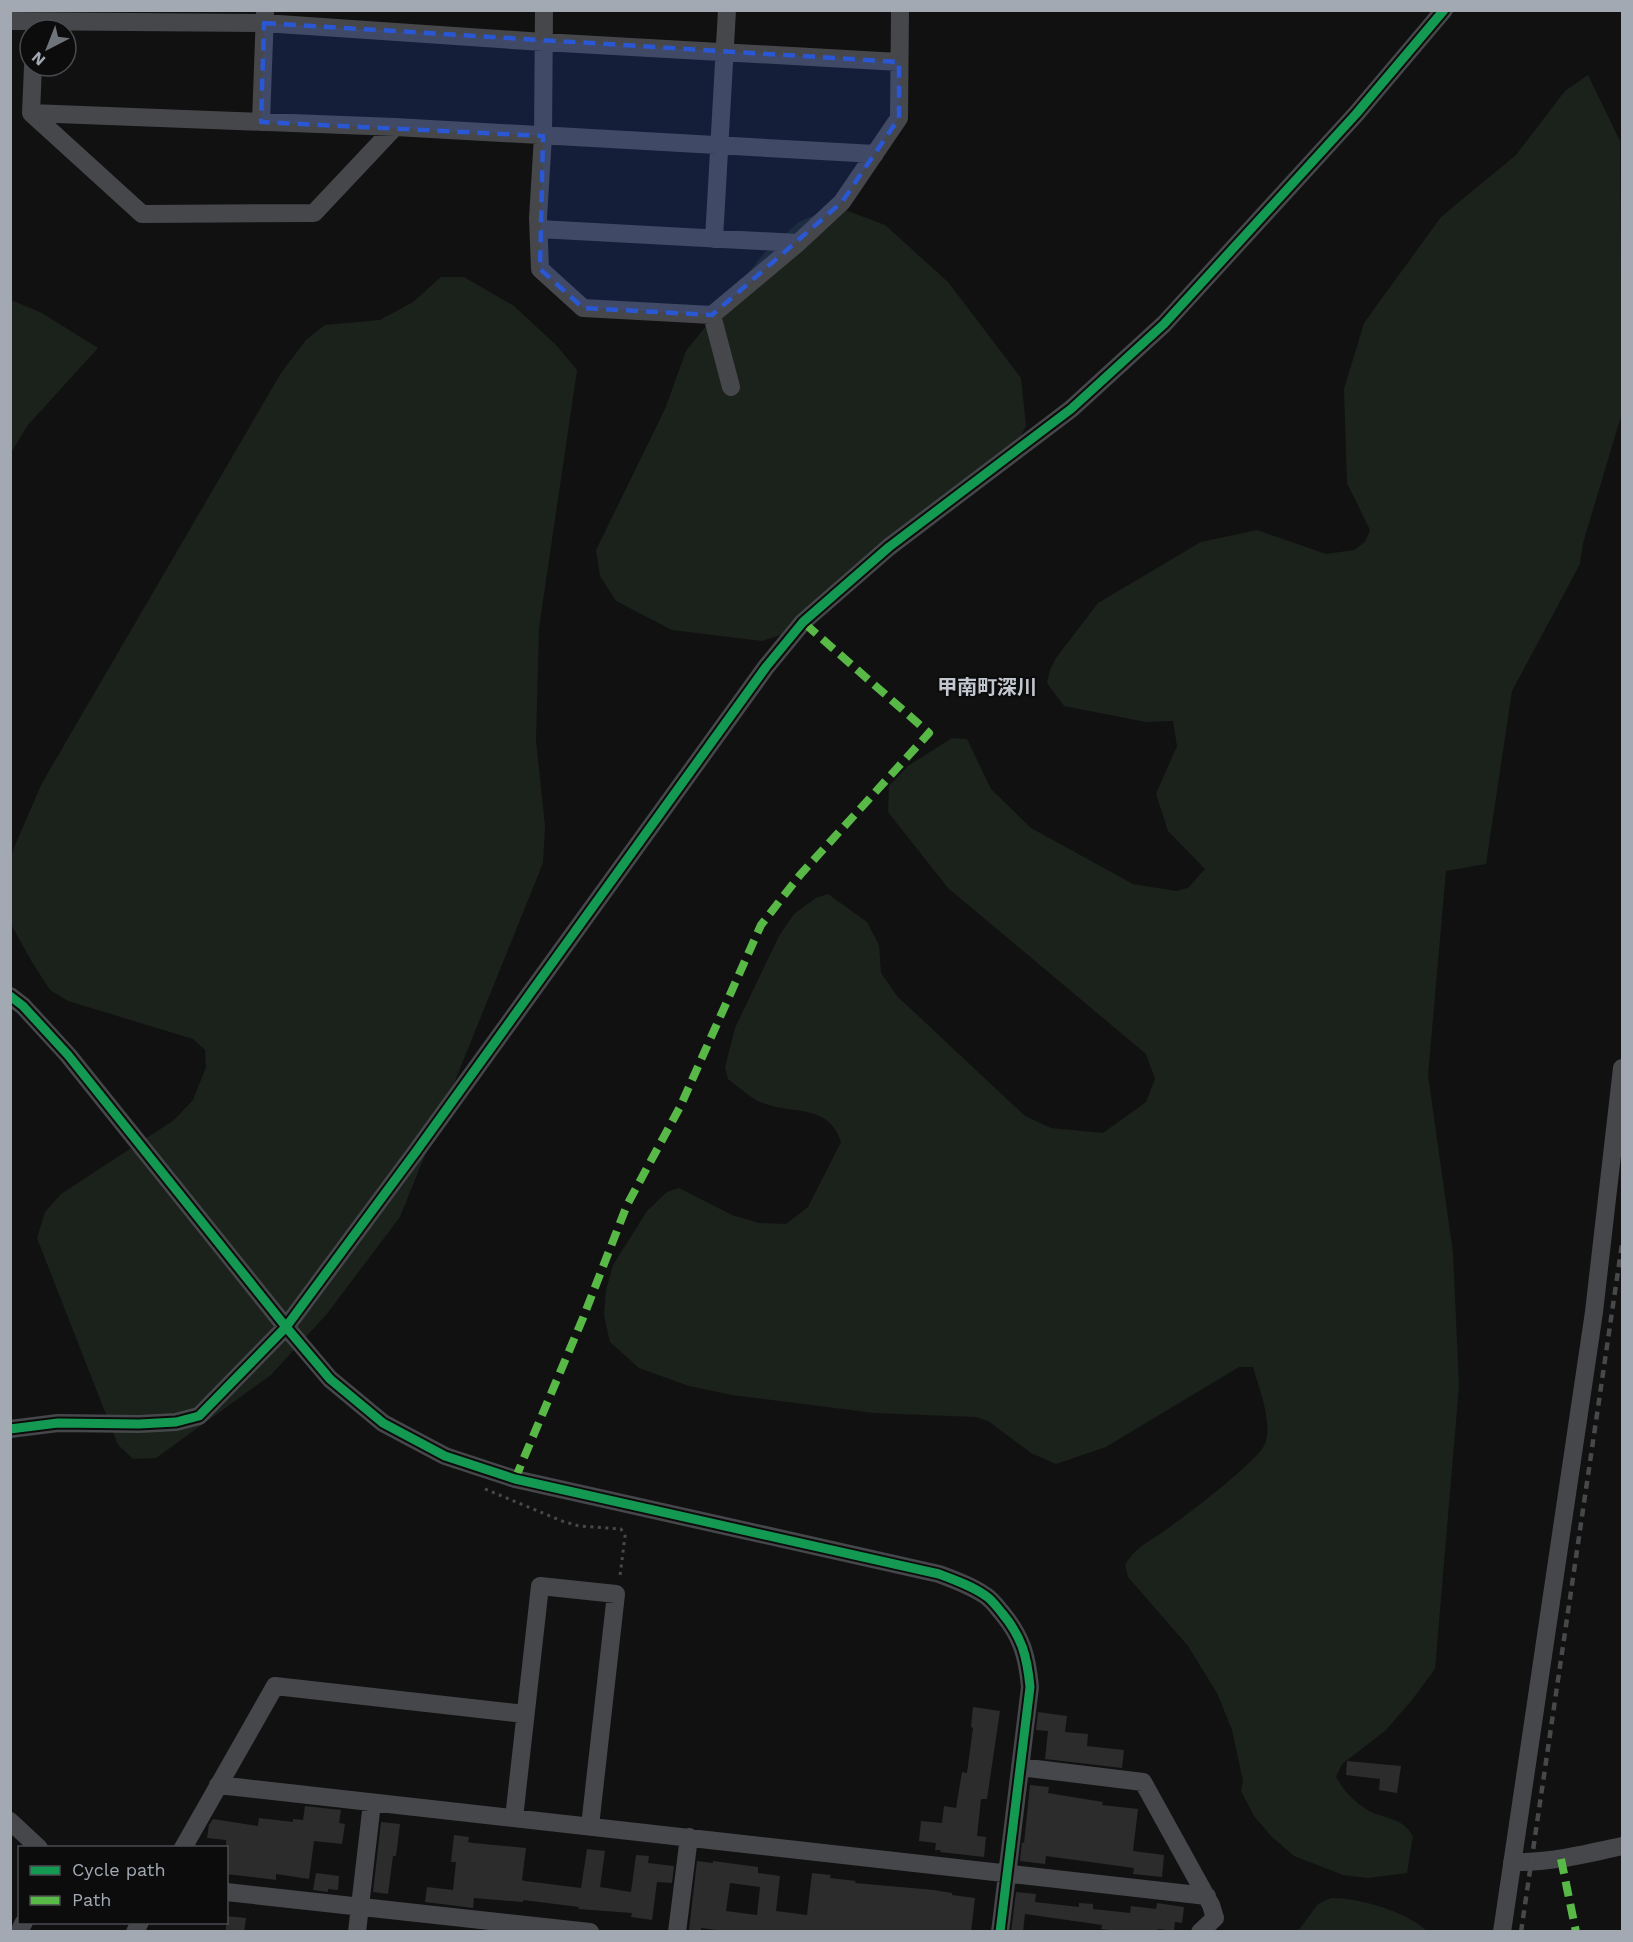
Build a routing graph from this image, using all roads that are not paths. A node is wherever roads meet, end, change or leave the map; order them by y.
1 (544, 10) edge
2 (727, 10) edge
3 (900, 10) edge
4 (1444, 10) edge
5 (265, 17) edge
6 (78, 19) edge
7 (543, 42) junction
8 (725, 52) junction
9 (899, 63) junction
10 (32, 78) edge
11 (31, 113) junction
12 (261, 122) junction
13 (395, 127) junction
14 (543, 136) junction
15 (720, 146) junction
16 (875, 154) junction
17 (539, 229) junction
18 (714, 239) junction
19 (798, 243) junction
20 (712, 315) junction
21 (730, 387) dead end
22 (10, 996) edge
23 (1623, 1068) edge
24 (286, 1327) junction
25 (10, 1429) edge
26 (525, 1714) junction
27 (1020, 1767) junction
28 (218, 1785) junction
29 (372, 1803) junction
30 (514, 1818) junction
31 (10, 1821) edge
32 (590, 1826) junction
33 (689, 1837) junction
34 (37, 1846) edge
35 (184, 1846) edge
36 (1623, 1846) edge
37 (1512, 1862) junction
38 (1007, 1873) junction
39 (228, 1892) edge
40 (1207, 1896) junction
41 (360, 1906) junction
42 (357, 1932) edge
43 (590, 1932) edge
44 (677, 1932) edge
45 (1000, 1932) edge
46 (1200, 1932) edge
47 (1502, 1932) edge

1 - 7 street
2 - 8 street
3 - 9 street
4 - 24 street
5 - 6 street
5 - 7 street
5 - 12 street
7 - 8 street
7 - 14 street
8 - 9 street
8 - 15 street
9 - 16 street
10 - 11 street
11 - 12 street
11 - 13 street
12 - 13 street
13 - 14 street
14 - 15 street
14 - 17 street
15 - 16 street
15 - 18 street
16 - 19 street
17 - 18 street
17 - 20 street
18 - 19 street
19 - 20 street
20 - 21 street
22 - 24 street
23 - 37 street
24 - 25 street
24 - 27 street
26 - 28 street
26 - 30 street
26 - 32 street
27 - 38 street
27 - 40 street
28 - 29 street
28 - 35 street
29 - 30 street
29 - 41 street
30 - 32 street
31 - 34 street
32 - 33 street
33 - 38 street
33 - 44 street
36 - 37 street
37 - 47 street
38 - 40 street
38 - 45 street
39 - 41 street
40 - 46 street
41 - 42 street
41 - 43 street

